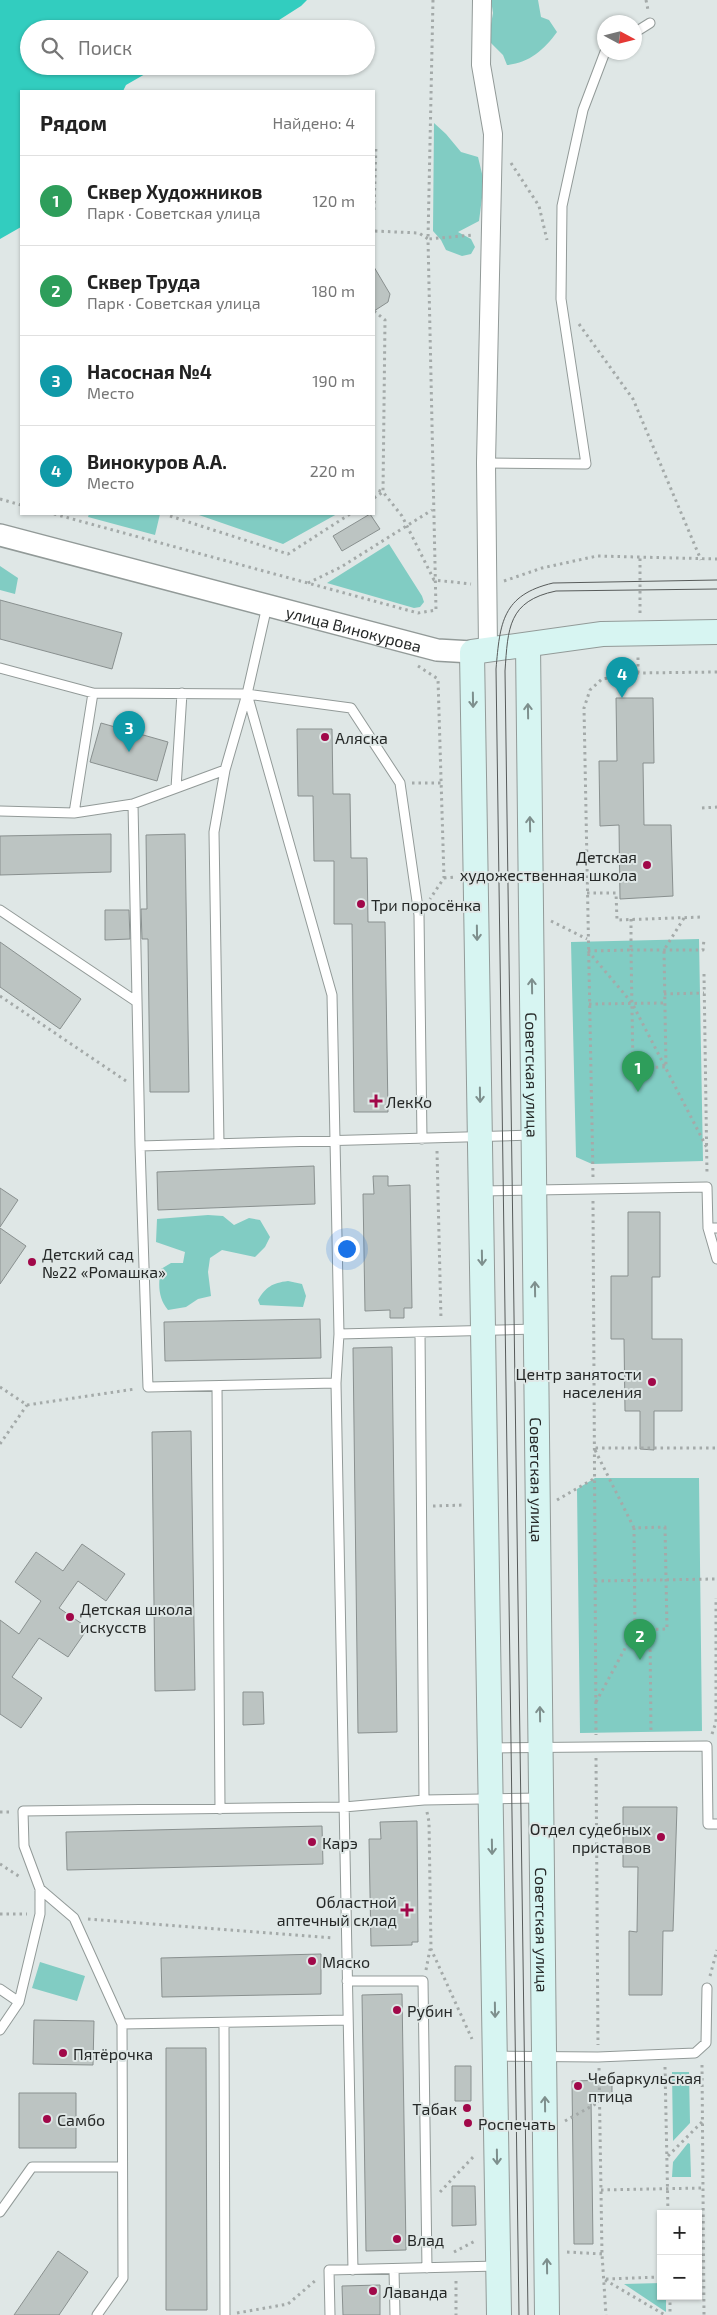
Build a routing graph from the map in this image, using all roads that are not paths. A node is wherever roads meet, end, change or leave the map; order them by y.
1 (482, 0) edge
2 (650, 23) dead end
3 (642, 28) edge
4 (602, 60) edge
5 (486, 463) junction
6 (0, 535) edge
7 (267, 605) junction
8 (717, 632) edge
9 (528, 645) junction
10 (480, 651) junction
11 (0, 668) edge
12 (94, 693) junction
13 (182, 694) junction
14 (247, 694) junction
15 (225, 770) junction
16 (176, 788) junction
17 (133, 804) junction
18 (0, 811) edge
19 (74, 812) junction
20 (0, 910) edge
21 (137, 1002) junction
22 (533, 1135) junction
23 (480, 1137) junction
24 (422, 1139) junction
25 (335, 1141) junction
26 (219, 1144) junction
27 (140, 1146) junction
28 (534, 1190) junction
29 (482, 1191) junction
30 (712, 1228) edge
31 (717, 1259) edge
32 (536, 1329) junction
33 (484, 1330) junction
34 (420, 1332) junction
35 (340, 1334) junction
36 (336, 1383) junction
37 (216, 1386) junction
38 (540, 1747) junction
39 (490, 1748) junction
40 (491, 1798) junction
41 (541, 1798) junction
42 (424, 1800) junction
43 (344, 1808) junction
44 (220, 1809) junction
45 (717, 1824) edge
46 (40, 1889) junction
47 (347, 1981) junction
48 (707, 1988) road end
49 (0, 1989) edge
50 (19, 2002) junction
51 (348, 2020) junction
52 (224, 2023) junction
53 (122, 2024) junction
54 (0, 2030) edge
55 (495, 2056) junction
56 (544, 2056) junction
57 (122, 2167) junction
58 (0, 2212) edge
59 (498, 2266) junction
60 (427, 2268) junction
61 (394, 2269) junction
62 (354, 2270) junction
63 (97, 2315) edge
64 (225, 2315) edge
65 (330, 2315) edge
66 (395, 2315) edge
67 (499, 2315) edge
68 (547, 2315) edge

1 - 5 street
2 - 3 lane
4 - 5 lane
5 - 10 street
6 - 7 street, улица Винокурова
7 - 10 street, улица Винокурова
7 - 14 lane
8 - 9 main road, улица Винокурова
9 - 10 main road, улица Винокурова
22 -> 9 main road, Советская улица
10 -> 23 main road
11 - 12 lane
12 - 13 lane
12 - 19 lane
13 - 14 lane
13 - 16 lane
14 - 15 lane
14 - 24 lane
14 - 25 lane
15 - 16 lane
15 - 26 lane
16 - 17 lane
17 - 19 lane
17 - 21 lane
18 - 19 lane
20 - 21 lane
21 - 27 lane
22 - 23 lane
22 - 28 main road, Советская улица
23 - 24 lane
23 - 29 main road
24 - 25 lane
25 - 26 lane
25 - 35 lane
26 - 27 lane
27 - 37 lane
28 - 29 lane
28 - 30 lane
32 -> 28 main road, Советская улица
29 -> 33 main road
30 - 31 lane
32 - 33 lane
38 -> 32 main road, Советская улица
33 - 34 lane
33 - 39 main road
34 - 35 lane
34 - 42 lane
35 - 36 lane
36 - 37 lane
36 - 43 lane
37 - 44 lane
38 - 39 lane
38 - 41 main road, Советская улица
38 - 45 lane
39 - 40 main road
40 - 41 lane
40 - 42 lane
40 -> 55 main road
41 - 56 main road, Советская улица
42 - 43 lane
43 - 44 lane
43 - 47 lane
44 - 46 lane
46 - 50 lane
46 - 53 lane
47 - 51 lane
47 - 60 lane
48 - 56 lane
49 - 50 lane
50 - 54 lane
51 - 52 lane
51 - 62 lane
52 - 53 lane
52 - 64 lane
53 - 57 lane
55 - 56 lane
55 -> 59 main road
68 -> 56 main road, Советская улица
57 - 58 lane
57 - 63 lane
59 - 60 lane
59 - 67 main road
60 - 61 lane
61 - 62 lane
61 - 66 lane
62 - 65 lane

